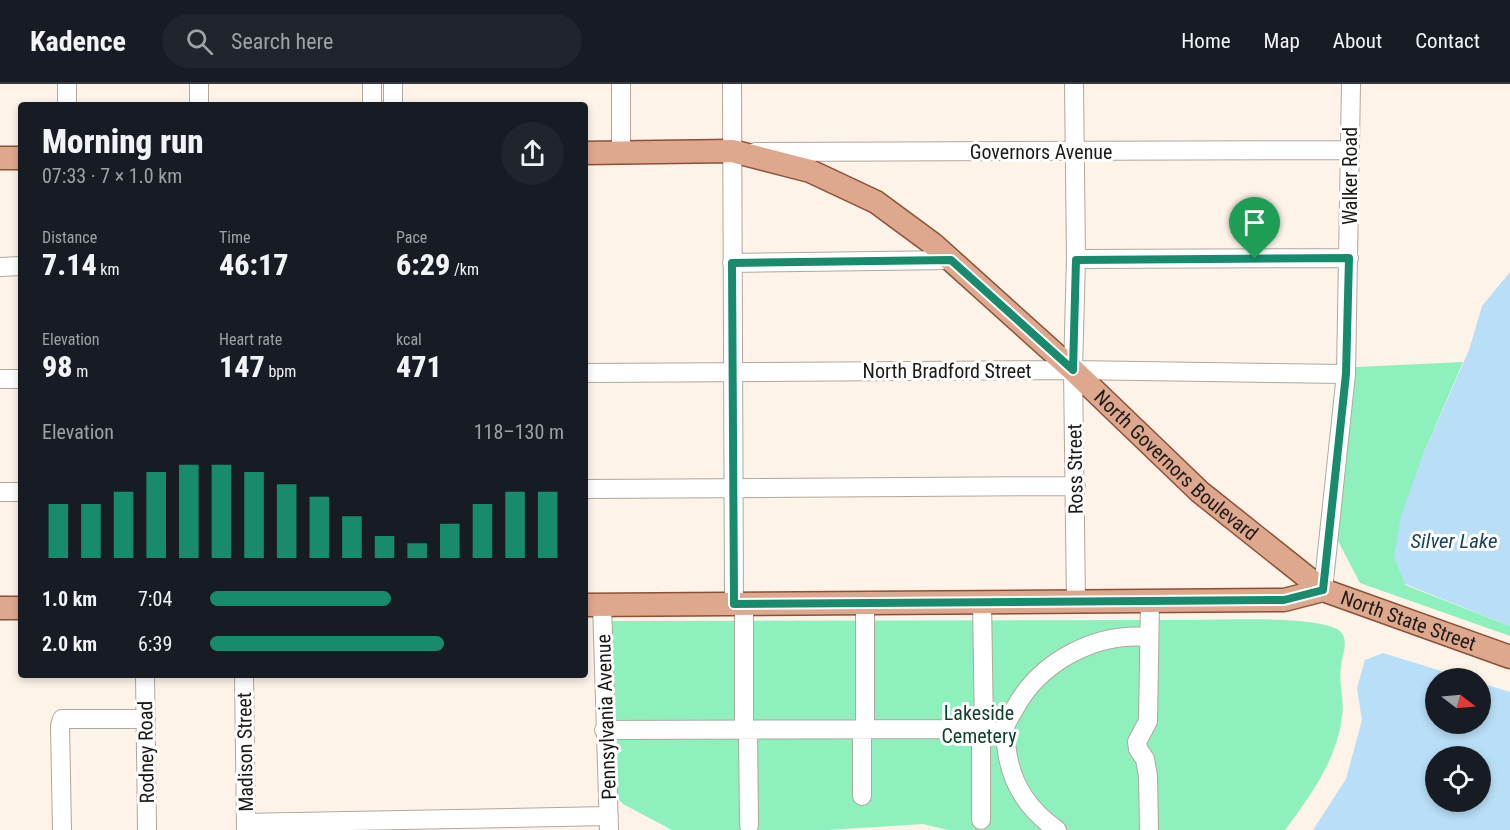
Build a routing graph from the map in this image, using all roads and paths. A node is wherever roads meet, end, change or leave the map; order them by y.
1 (67, 84) edge
2 (199, 84) edge
3 (372, 84) edge
4 (393, 84) edge
5 (621, 84) edge
6 (732, 84) edge
7 (1074, 84) edge
8 (1351, 84) edge
9 (67, 102) edge
10 (199, 102) edge
11 (372, 102) edge
12 (393, 102) edge
13 (1350, 150) junction
14 (732, 151) junction
15 (621, 152) junction
16 (1075, 152) junction
17 (588, 153) edge
18 (0, 158) edge
19 (18, 158) edge
20 (1349, 258) junction
21 (951, 260) junction
22 (1076, 260) junction
23 (732, 263) junction
24 (18, 266) edge
25 (0, 267) edge
26 (1073, 370) junction
27 (733, 372) junction
28 (588, 373) edge
29 (1346, 374) junction
30 (0, 379) edge
31 (18, 379) edge
32 (1076, 486) junction
33 (733, 488) junction
34 (588, 489) edge
35 (0, 492) edge
36 (18, 492) edge
37 (1323, 590) junction
38 (982, 602) junction
39 (1076, 602) junction
40 (1150, 602) junction
41 (866, 603) junction
42 (594, 604) edge
43 (739, 604) junction
44 (0, 608) edge
45 (18, 608) edge
46 (1149, 637) junction
47 (1510, 657) edge
48 (145, 678) edge
49 (244, 678) edge
50 (146, 719) junction
51 (746, 729) junction
52 (982, 729) junction
53 (604, 730) junction
54 (863, 730) junction
55 (1004, 734) junction
56 (862, 796) dead end
57 (981, 820) dead end
58 (609, 823) edge
59 (749, 825) dead end
60 (246, 827) edge
61 (62, 830) edge
62 (147, 830) edge
63 (1057, 830) edge
64 (1149, 830) edge

1 - 9 street
2 - 10 street
3 - 11 street
4 - 12 street
5 - 15 street
6 - 14 street
7 - 16 street, Ross Street
8 - 13 street, Walker Road
13 - 16 street, Governors Avenue
13 - 20 street, Walker Road
14 - 15 main road, North Governors Boulevard
14 - 16 street, Governors Avenue
14 - 21 main road, North Governors Boulevard
14 - 23 street
15 - 17 main road, North Governors Boulevard
16 - 22 street, Ross Street
18 - 19 main road
20 - 22 street
20 - 29 street, Walker Road
21 - 23 street
21 - 26 main road, North Governors Boulevard
22 - 26 street, Ross Street
23 - 27 street
24 - 25 street
26 - 27 street, North Bradford Street
26 - 29 street, North Bradford Street
26 - 32 street, Ross Street
26 - 37 main road, North Governors Boulevard
27 - 28 street, North Bradford Street
27 - 33 street
29 - 37 street, Walker Road
30 - 31 street
32 - 33 street
32 - 39 street, Ross Street
33 - 34 street
33 - 43 street
35 - 36 street
37 - 40 main road, North State Street
37 - 47 main road, North State Street
38 - 39 main road, North State Street
38 - 41 main road, North State Street
38 - 52 street
39 - 40 main road, North State Street
40 - 46 street
41 - 43 main road, North State Street
41 - 54 street
42 - 43 main road, North State Street
42 - 53 street, Pennsylvania Avenue
43 - 51 street
44 - 45 main road
46 - 55 street
46 - 64 street
48 - 50 street, Rodney Road
49 - 60 street, Madison Street
50 - 61 street
50 - 62 street, Rodney Road
51 - 53 street
51 - 54 street
51 - 59 street
52 - 54 street
52 - 55 street
52 - 57 street
53 - 58 street, Pennsylvania Avenue
54 - 56 street
55 - 63 street
58 - 60 street

